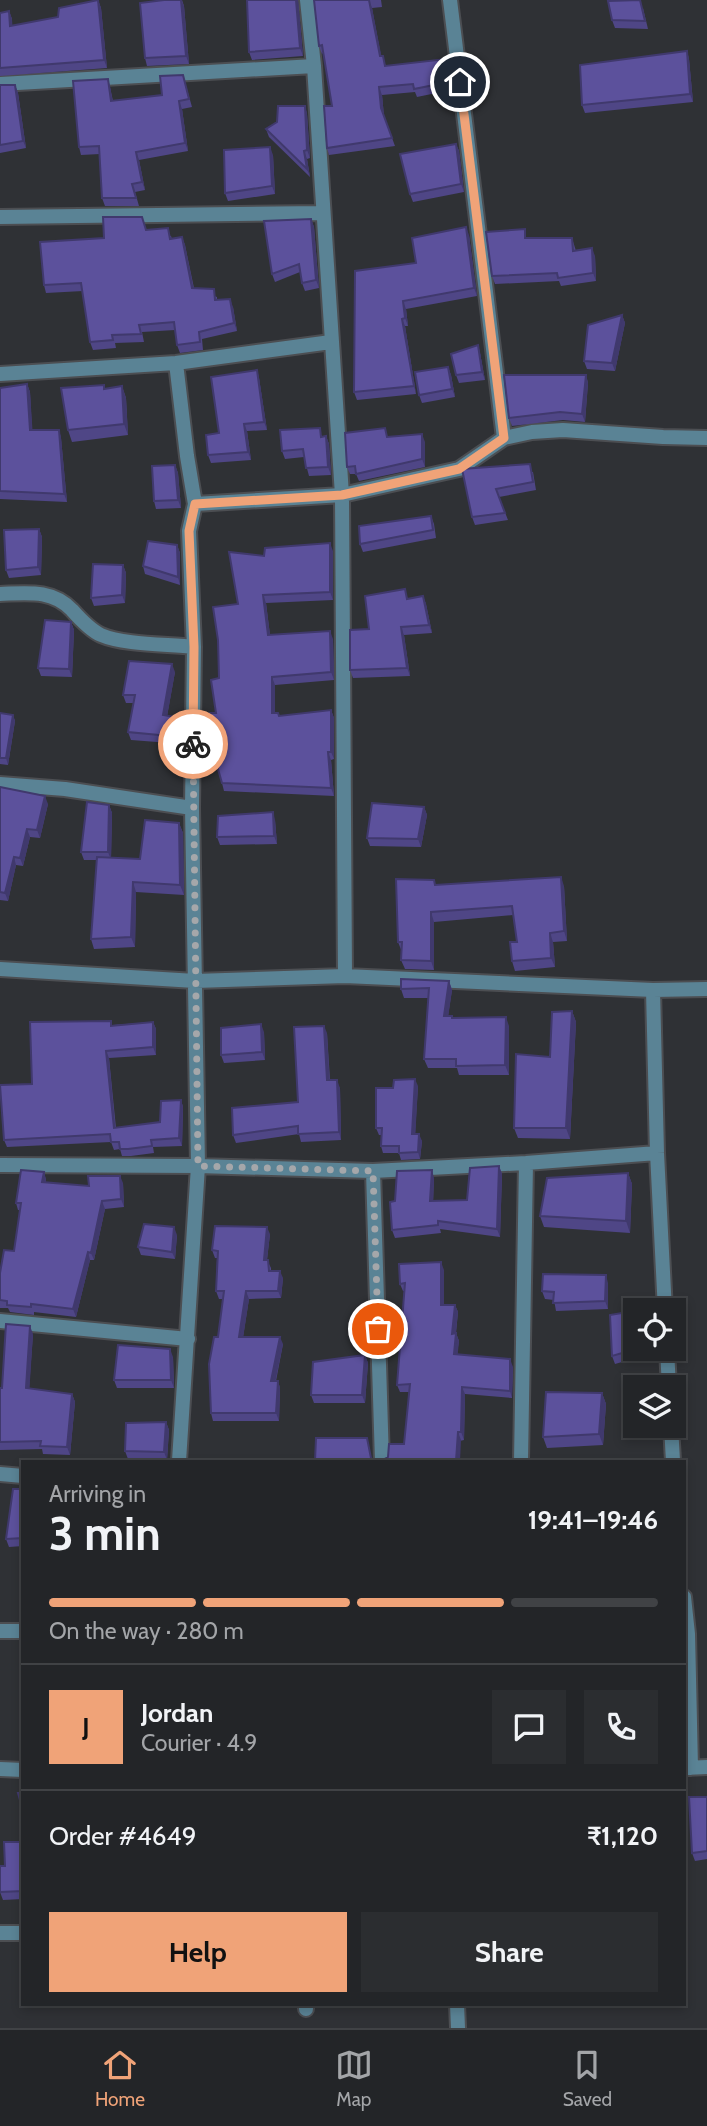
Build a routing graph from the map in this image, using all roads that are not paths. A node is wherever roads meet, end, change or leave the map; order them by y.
1 (307, 0) edge
2 (450, 0) edge
3 (314, 66) junction
4 (0, 84) edge
5 (323, 213) junction
6 (0, 217) edge
7 (331, 342) junction
8 (176, 363) junction
9 (0, 374) edge
10 (504, 438) junction
11 (707, 438) edge
12 (342, 495) junction
13 (195, 504) junction
14 (0, 594) edge
15 (194, 647) junction
16 (0, 784) edge
17 (192, 808) junction
18 (0, 969) edge
19 (345, 976) junction
20 (195, 981) junction
21 (707, 989) edge
22 (653, 990) junction
23 (657, 1153) junction
24 (526, 1163) junction
25 (0, 1165) edge
26 (198, 1166) junction
27 (373, 1171) junction
28 (664, 1298) edge
29 (0, 1321) edge
30 (188, 1339) junction
31 (672, 1438) edge
32 (179, 1460) edge
33 (382, 1460) edge
34 (521, 1460) edge
35 (673, 1460) edge
36 (0, 1474) edge
37 (21, 1476) edge
38 (0, 1631) edge
39 (21, 1632) edge
40 (686, 1634) edge
41 (707, 1767) edge
42 (688, 1768) edge
43 (0, 1769) edge
44 (21, 1770) edge
45 (0, 1933) edge
46 (21, 1933) edge
47 (457, 2006) edge
48 (458, 2028) edge

1 - 3 street
2 - 10 street
3 - 4 street
3 - 5 street
5 - 6 street
5 - 7 street
7 - 8 street
7 - 12 street
8 - 9 street
8 - 13 street
10 - 11 street
10 - 12 street
12 - 13 street
12 - 19 street
13 - 15 street
14 - 15 street
15 - 17 street
16 - 17 street
17 - 20 street
18 - 20 street
19 - 20 street
19 - 22 street
20 - 26 street
21 - 22 street
22 - 23 street
23 - 24 street
23 - 28 street
24 - 27 street
24 - 34 street
25 - 26 street
26 - 27 street
26 - 30 street
27 - 33 street
29 - 30 street
30 - 32 street
31 - 35 street
36 - 37 street
38 - 39 street
40 - 42 street
41 - 42 street
43 - 44 street
45 - 46 street
47 - 48 street

